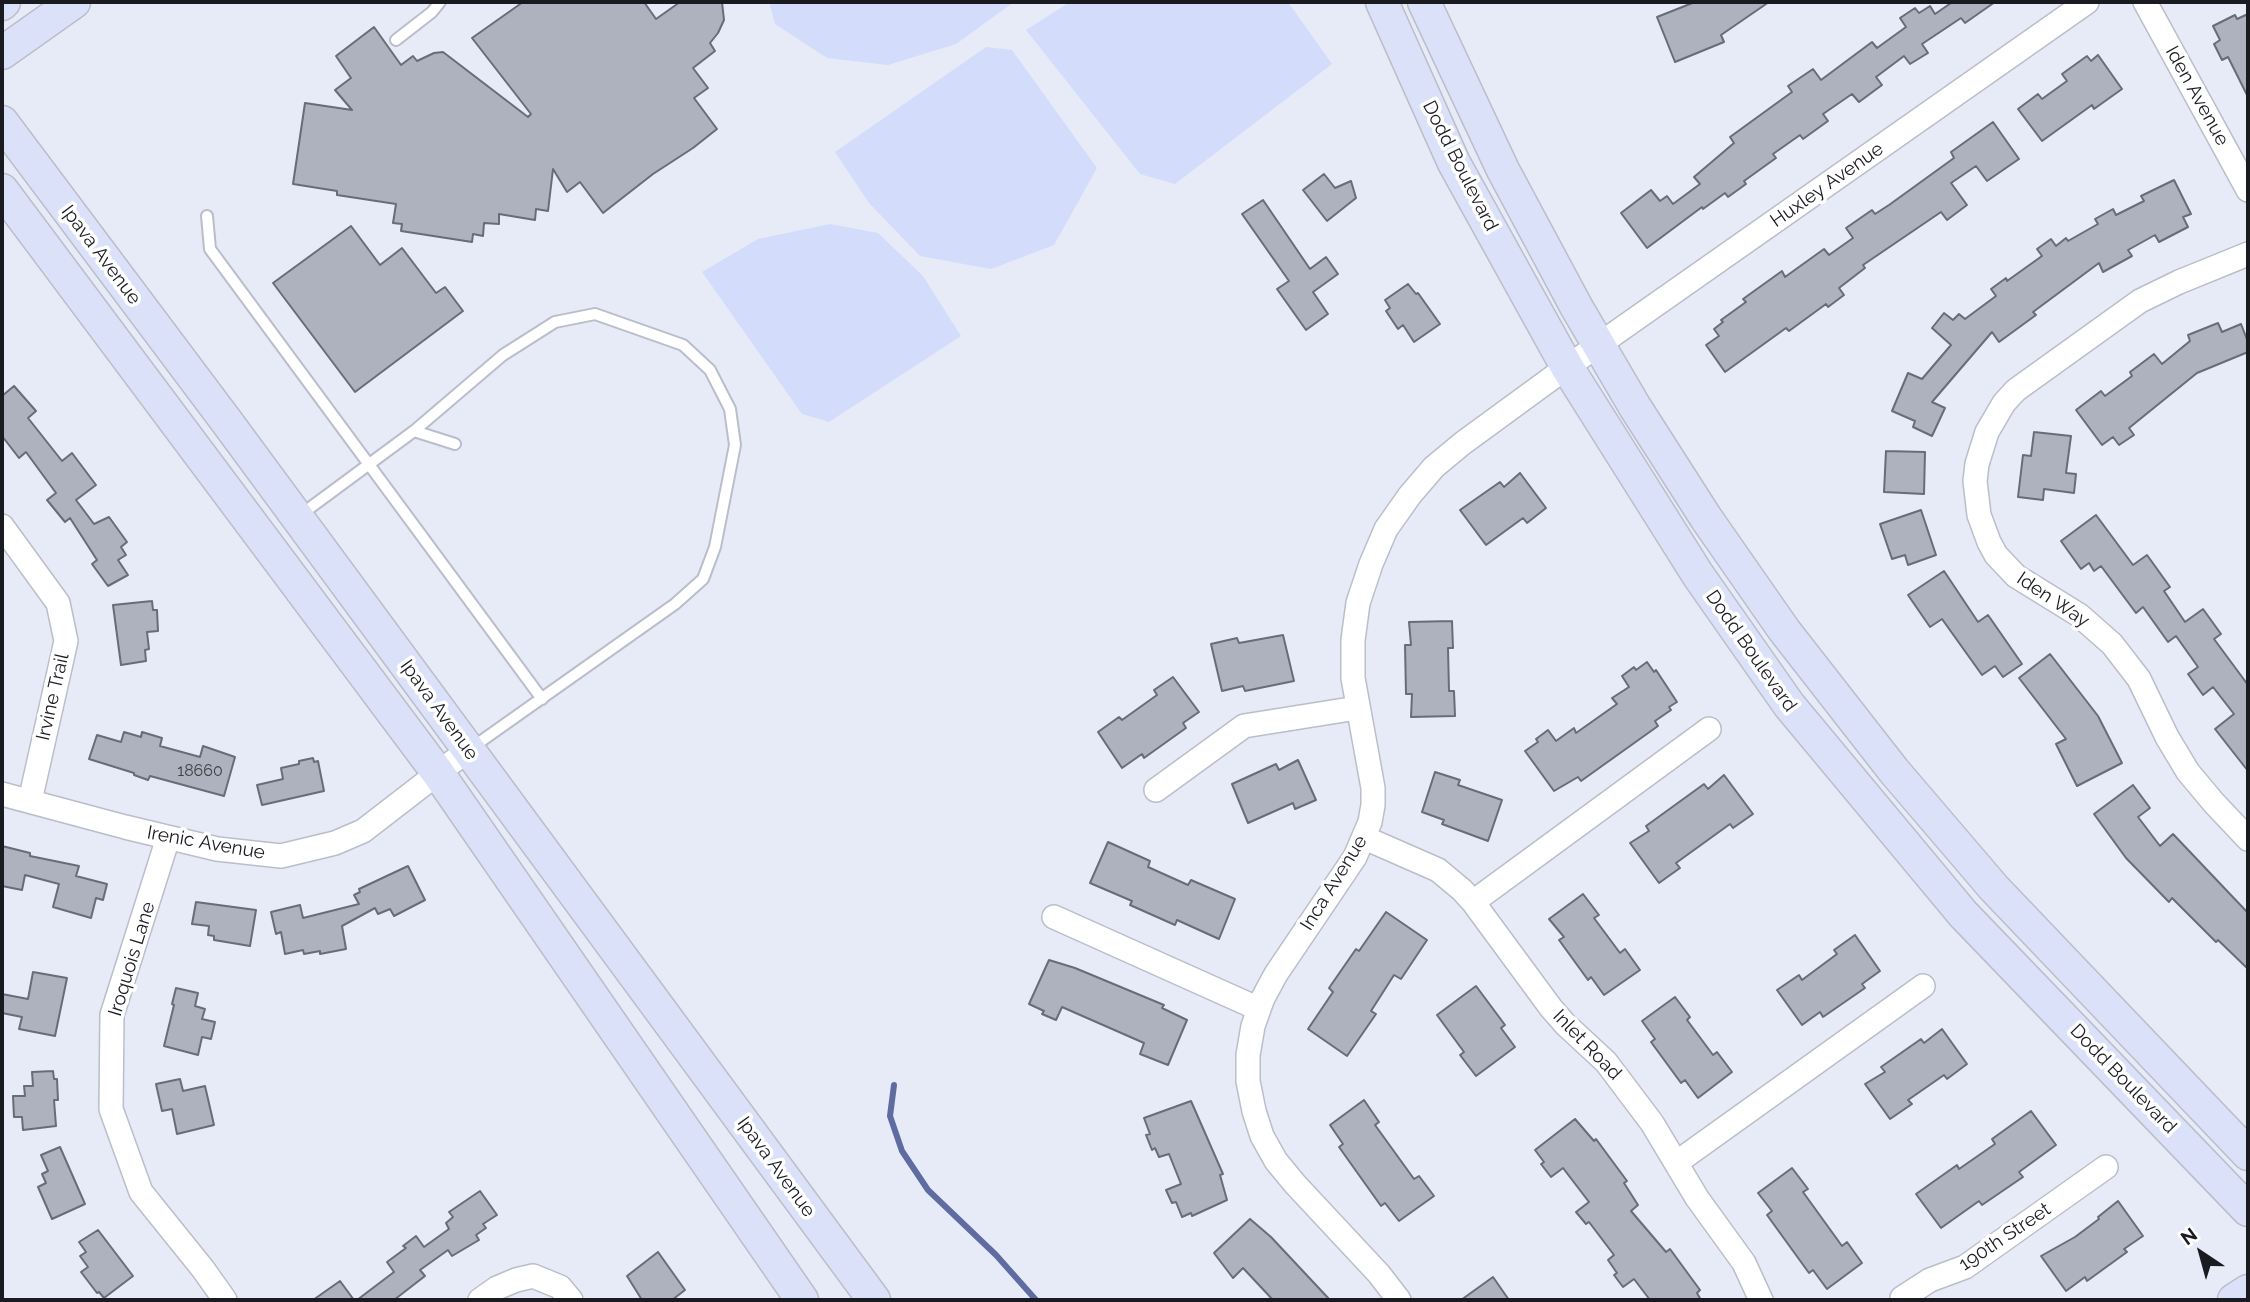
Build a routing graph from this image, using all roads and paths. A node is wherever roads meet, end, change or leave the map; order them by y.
1 (74, 2) edge
2 (440, 2) edge
3 (1382, 2) edge
4 (1424, 2) edge
5 (2087, 2) edge
6 (2145, 2) edge
7 (396, 40) dead end
8 (2, 53) edge
9 (2, 122) edge
10 (2, 190) edge
11 (2248, 190) edge
12 (207, 216) dead end
13 (2248, 254) edge
14 (1599, 345) junction
15 (1567, 367) junction
16 (414, 431) junction
17 (455, 444) dead end
18 (369, 465) junction
19 (297, 517) junction
20 (2, 526) edge
21 (542, 699) junction
22 (1357, 708) junction
23 (1709, 729) dead end
24 (468, 750) junction
25 (438, 773) junction
26 (1156, 790) dead end
27 (2, 794) edge
28 (30, 802) junction
29 (168, 838) junction
30 (1364, 838) junction
31 (2248, 839) edge
32 (1473, 902) junction
33 (1054, 917) dead end
34 (1923, 986) dead end
35 (1259, 1009) junction
36 (2248, 1154) edge
37 (1676, 1163) junction
38 (2106, 1167) dead end
39 (2248, 1210) edge
40 (2248, 1291) edge
41 (225, 1300) edge
42 (480, 1300) edge
43 (571, 1300) edge
44 (802, 1300) edge
45 (874, 1300) edge
46 (1398, 1300) edge
47 (1761, 1300) edge
48 (1902, 1300) edge
49 (2234, 1300) edge

1 - 8 main road
2 - 7 lane
3 - 15 main road, Dodd Boulevard
4 - 14 main road, Dodd Boulevard
5 - 14 street, Huxley Avenue
6 - 11 street, Iden Avenue
9 - 19 main road, Ipava Avenue
10 - 25 main road, Ipava Avenue
12 - 18 lane
13 - 31 street, Iden Way
14 - 15 street, Huxley Avenue
14 - 36 main road, Dodd Boulevard
15 - 22 street, Inca Avenue
15 - 39 main road, Dodd Boulevard
16 - 17 lane
16 - 18 lane
16 - 21 lane
18 - 19 lane
18 - 21 lane
19 - 24 main road, Ipava Avenue
20 - 28 street, Irvine Trail
21 - 24 lane
22 - 26 street
22 - 30 street, Inca Avenue
23 - 32 street
24 - 25 street, Irenic Avenue
24 - 45 main road, Ipava Avenue
25 - 29 street, Irenic Avenue
25 - 44 main road, Ipava Avenue
27 - 28 street, Irenic Avenue
28 - 29 street, Irenic Avenue
29 - 41 street, Iroquois Lane
30 - 32 street, Inlet Road
30 - 35 street, Inca Avenue
32 - 37 street, Inlet Road
33 - 35 street
34 - 37 street
35 - 46 street, Inca Avenue
37 - 47 street, Inlet Road
38 - 48 street, 190th Street
40 - 49 main road
42 - 43 street

